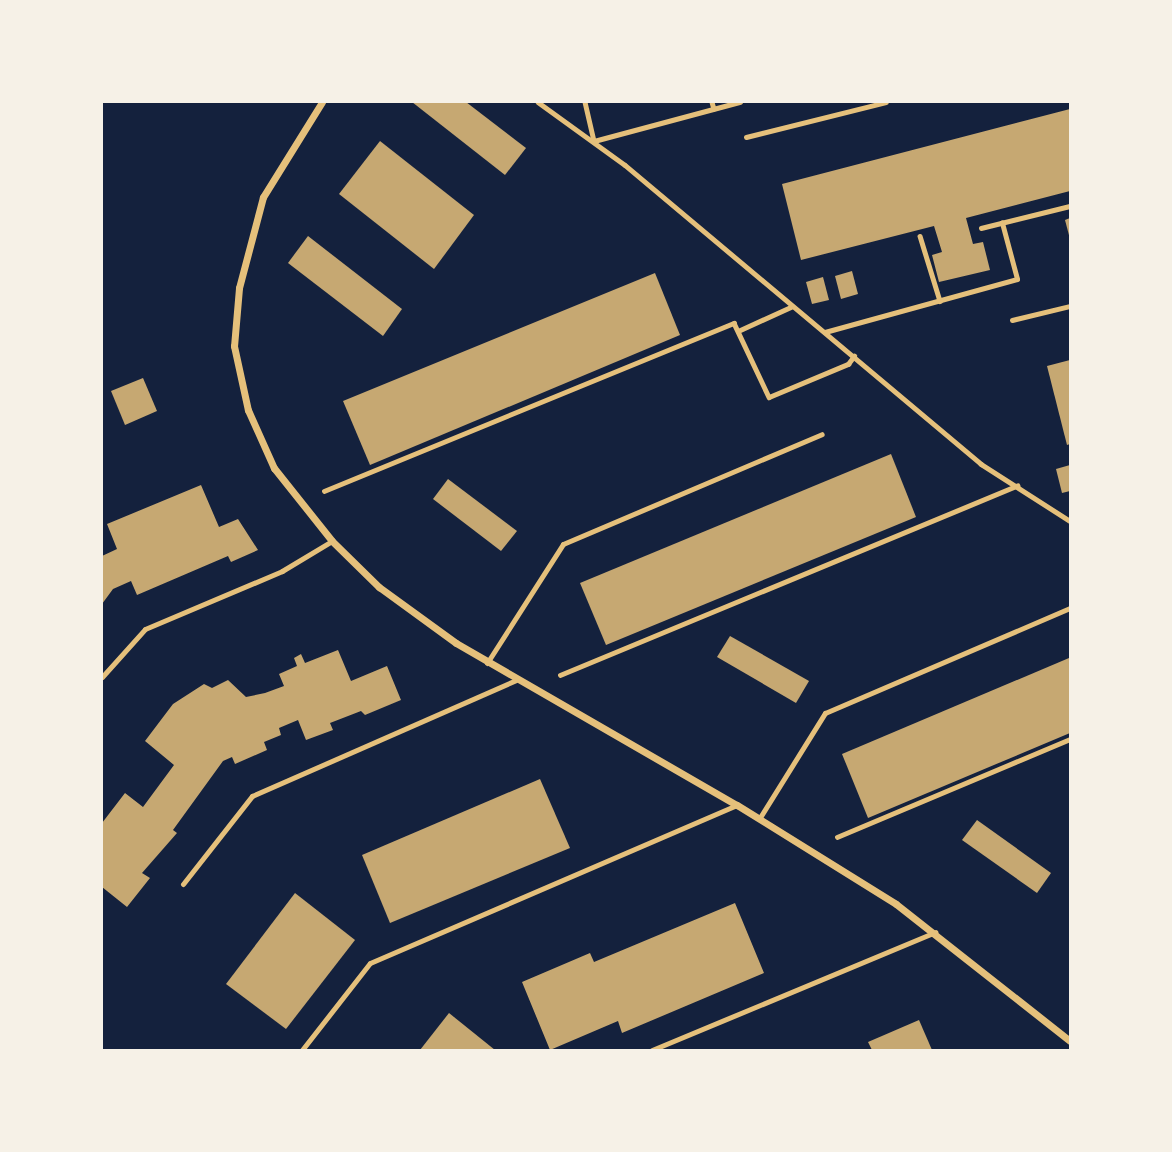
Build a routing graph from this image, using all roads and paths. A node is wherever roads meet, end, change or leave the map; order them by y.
1 (322, 102) edge
2 (538, 102) edge
3 (585, 102) edge
4 (712, 102) edge
5 (740, 102) edge
6 (886, 102) edge
7 (714, 109) junction
8 (746, 137) dead end
9 (594, 141) junction
10 (1070, 205) edge
11 (1002, 223) junction
12 (981, 228) dead end
13 (920, 236) dead end
14 (940, 301) junction
15 (1070, 306) edge
16 (792, 307) junction
17 (1012, 320) dead end
18 (738, 331) junction
19 (824, 332) junction
20 (854, 356) junction
21 (822, 434) dead end
22 (1017, 486) junction
23 (300, 501) junction
24 (1070, 521) edge
25 (332, 541) junction
26 (1070, 608) edge
27 (487, 663) junction
28 (102, 677) edge
29 (516, 680) junction
30 (531, 689) junction
31 (1070, 739) edge
32 (737, 805) junction
33 (760, 820) junction
34 (807, 849) junction
35 (183, 884) dead end
36 (935, 932) junction
37 (1070, 1041) edge
38 (302, 1050) edge
39 (652, 1051) edge

1 - 23 street
2 - 9 path
3 - 9 path
4 - 7 path
5 - 7 path
6 - 8 lane
7 - 9 path
9 - 16 path
10 - 11 path
11 - 12 path
11 - 14 path
13 - 14 path
14 - 19 path
15 - 17 lane
16 - 18 path
16 - 19 path
18 - 20 path
18 - 23 path
19 - 20 path
20 - 22 path
21 - 27 lane
22 - 24 path
22 - 30 path
23 - 25 street
25 - 27 street
25 - 28 lane
26 - 33 lane
27 - 29 street
29 - 30 street
29 - 35 lane
30 - 32 street
31 - 34 path
32 - 33 street
32 - 38 lane
33 - 34 street
34 - 36 street
36 - 37 street
36 - 39 lane

